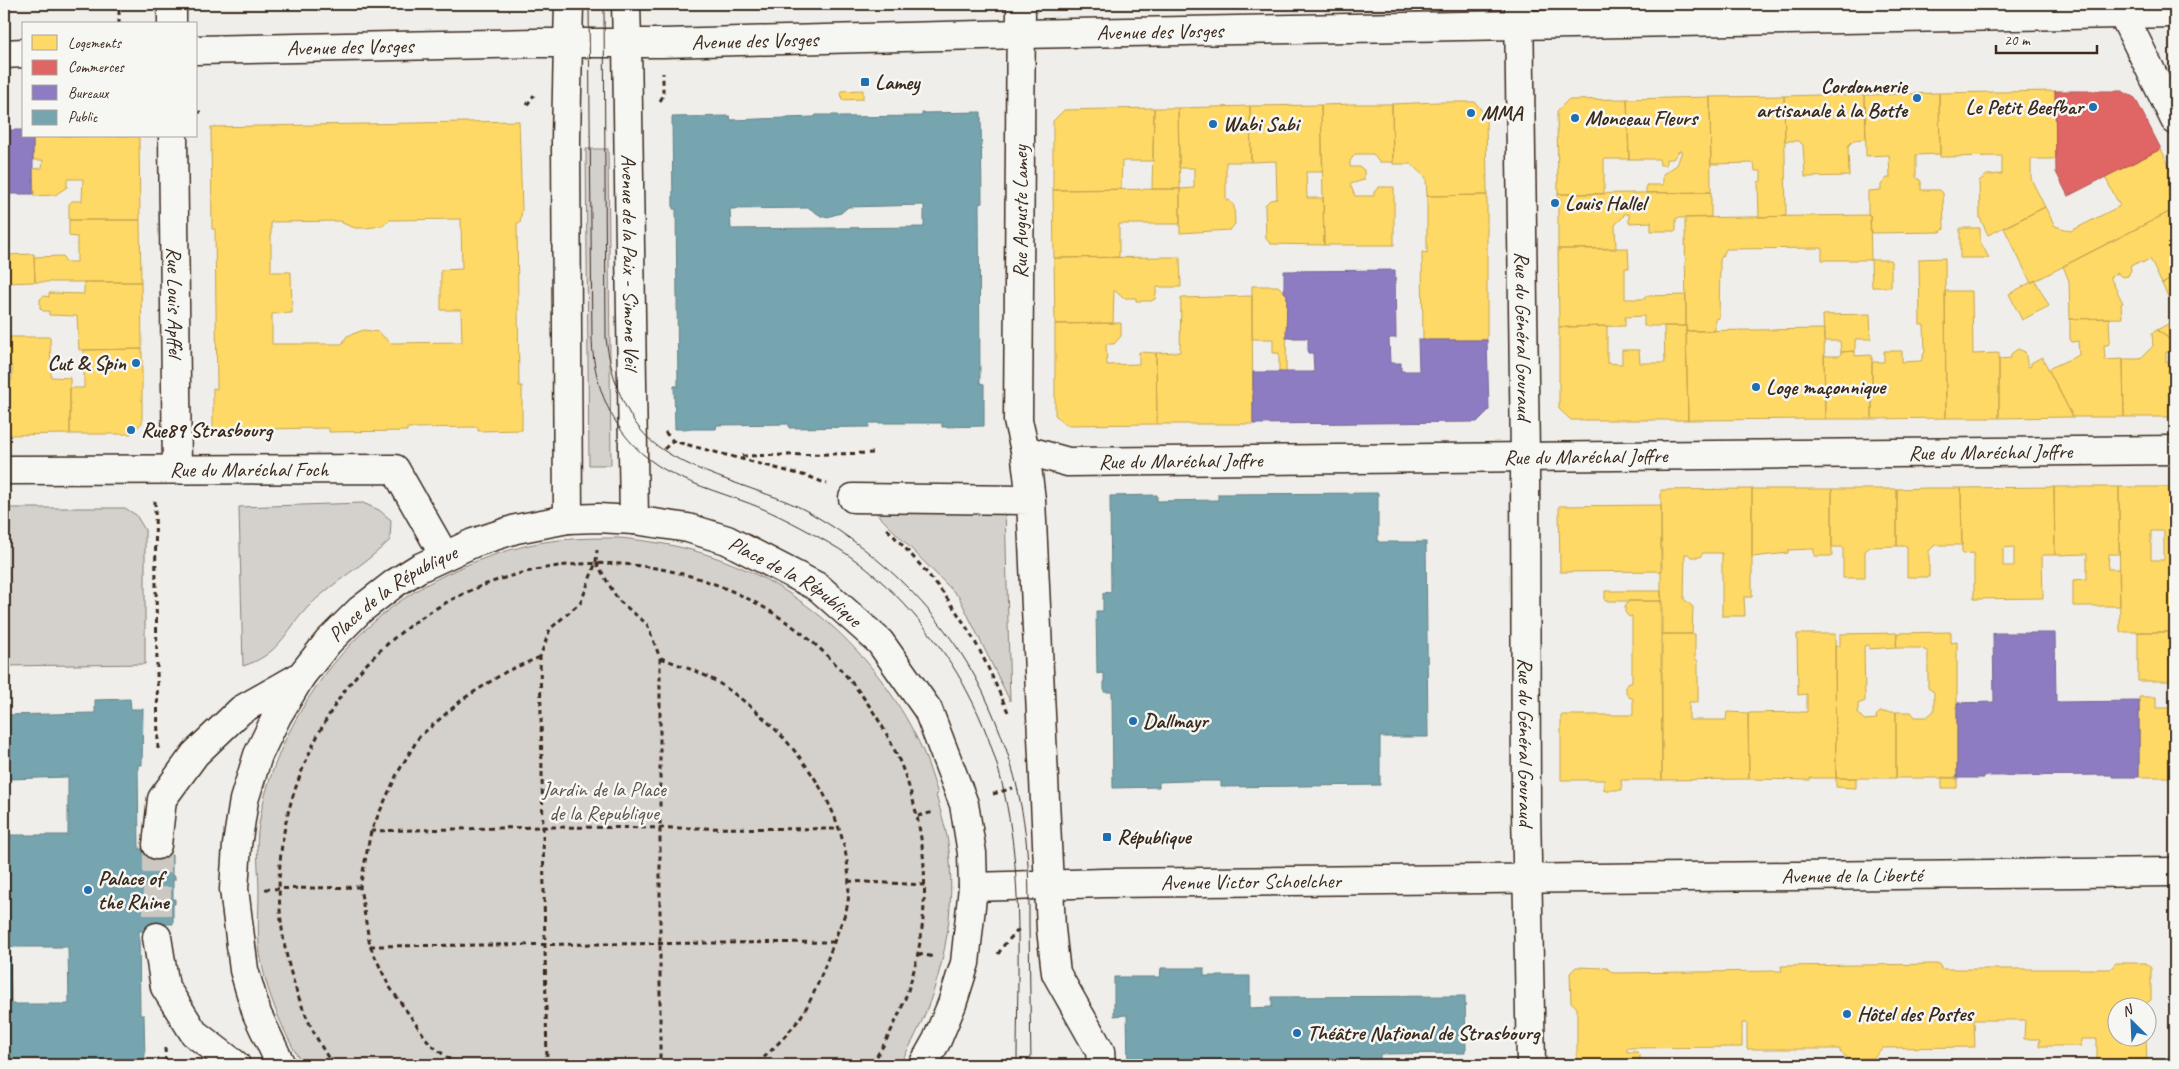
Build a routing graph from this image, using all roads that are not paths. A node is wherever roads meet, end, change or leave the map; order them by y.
1 (172, 4) edge
2 (570, 4) edge
3 (626, 4) edge
4 (1021, 4) edge
5 (2120, 9) edge
6 (2174, 13) edge
7 (1519, 14) edge
8 (172, 22) edge
9 (1021, 34) junction
10 (568, 43) junction
11 (627, 43) junction
12 (198, 50) edge
13 (22, 53) edge
14 (4, 54) edge
15 (2175, 120) edge
16 (173, 138) edge
17 (1025, 450) junction
18 (2175, 450) edge
19 (1525, 457) junction
20 (177, 468) junction
21 (4, 470) edge
22 (853, 498) road end
23 (1031, 500) junction
24 (568, 519) junction
25 (634, 520) junction
26 (444, 555) junction
27 (301, 676) junction
28 (157, 845) tunnel mouth
29 (2175, 872) edge
30 (1529, 879) junction
31 (1049, 884) junction
32 (973, 887) junction
33 (157, 937) tunnel mouth
34 (236, 1065) edge
35 (281, 1065) edge
36 (923, 1065) edge
37 (1100, 1065) edge
38 (1531, 1065) edge

1 - 8 street
2 - 10 street
3 - 11 street, Avenue de la Paix - Simone Veil
4 - 9 street, Rue Auguste Lamey
5 - 6 street, Avenue des Vosges
5 - 7 street, Avenue des Vosges
5 - 15 street
7 - 9 street, Avenue des Vosges
7 - 19 street, Rue du Général Gouraud
9 - 11 street, Avenue des Vosges
9 - 17 street, Rue Auguste Lamey
10 - 11 street, Avenue des Vosges
10 - 12 street, Avenue des Vosges
10 - 24 street
11 - 25 street, Avenue de la Paix - Simone Veil
13 - 14 street
16 - 20 street, Rue Louis Apffel
17 - 19 street, Rue du Maréchal Joffre
17 - 23 street
18 - 19 street, Rue du Maréchal Joffre
19 - 30 street, Rue du Général Gouraud
20 - 21 street, Rue du Maréchal Foch
20 - 26 street, Rue du Maréchal Foch
22 - 23 street
23 - 31 street
24 - 25 street, Place de la République
24 - 26 street, Place de la République
25 - 32 street, Place de la République
26 - 27 street, Place de la République
27 - 28 street, Place de la République
27 - 35 street, Place de la République
29 - 30 street, Avenue de la Liberté
30 - 31 street, Avenue Victor Schoelcher
30 - 38 street, Rue du Général Gouraud
31 - 32 street, Avenue Victor Schoelcher
31 - 37 street
32 - 36 street, Place de la République
33 - 34 street

